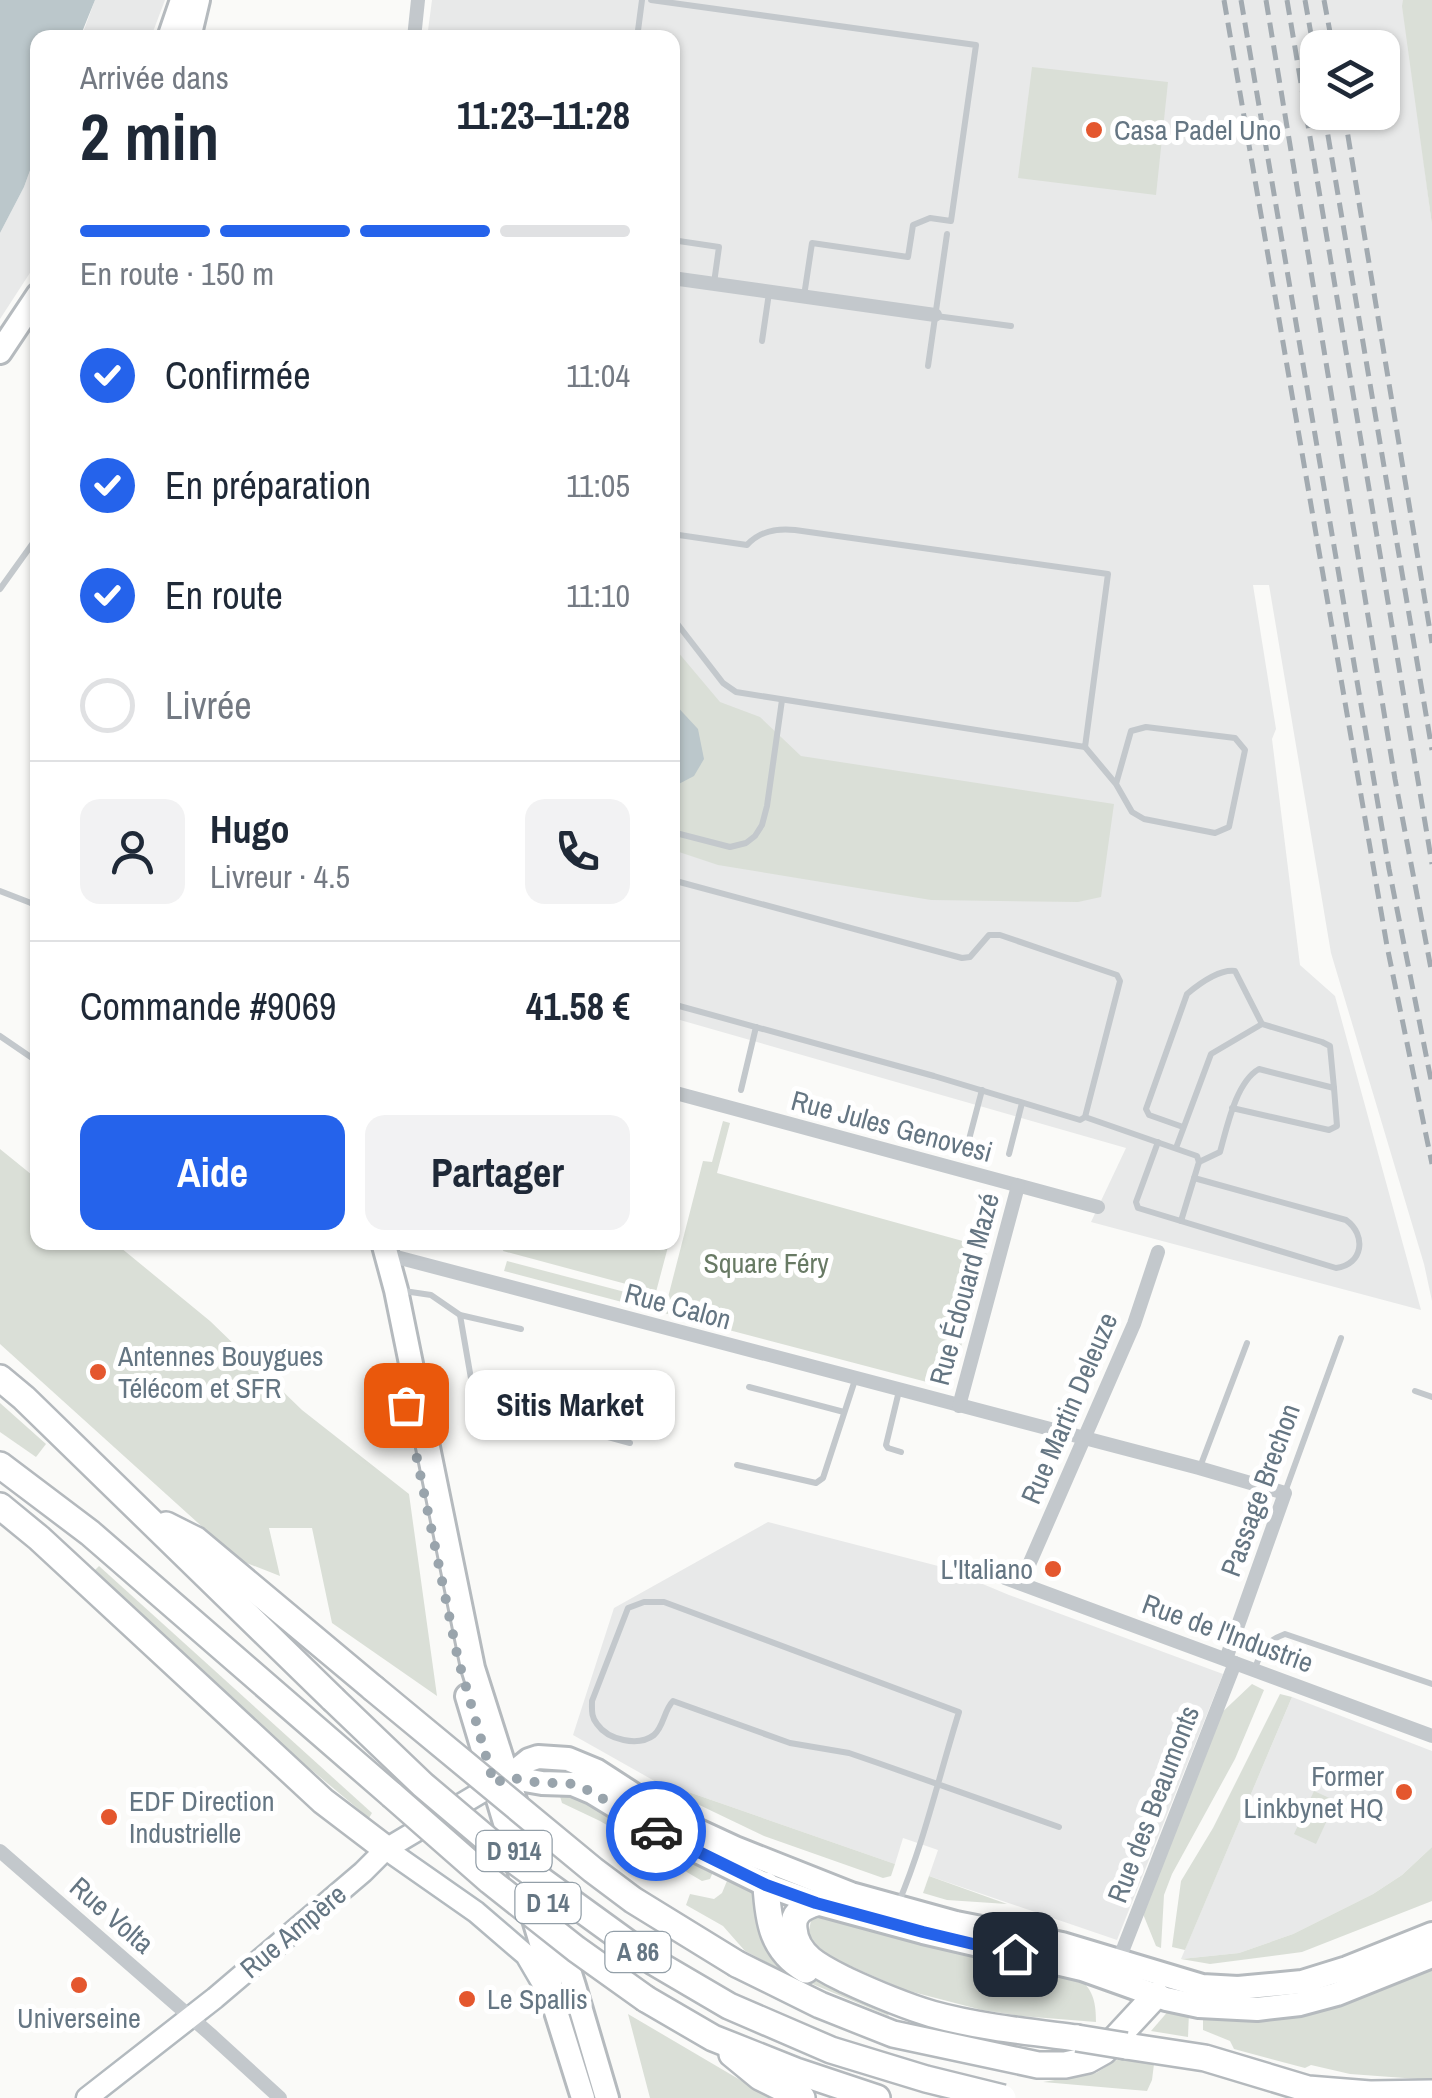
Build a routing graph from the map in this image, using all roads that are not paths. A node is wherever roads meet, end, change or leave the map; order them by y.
1 (182, 0) edge
2 (198, 0) edge
3 (418, 0) edge
4 (642, 0) edge
5 (651, 0) edge
6 (172, 30) edge
7 (191, 30) edge
8 (415, 30) edge
9 (638, 30) edge
10 (947, 234) dead end
11 (680, 241) edge
12 (680, 279) edge
13 (714, 284) junction
14 (769, 292) junction
15 (804, 297) junction
16 (30, 307) edge
17 (935, 316) junction
18 (1011, 326) dead end
19 (762, 341) dead end
20 (0, 352) edge
21 (928, 366) dead end
22 (680, 535) edge
23 (30, 547) edge
24 (0, 589) edge
25 (680, 627) edge
26 (782, 700) junction
27 (1085, 748) junction
28 (1116, 784) junction
29 (680, 834) edge
30 (680, 882) edge
31 (0, 891) edge
32 (30, 903) edge
33 (680, 1006) edge
34 (1262, 1024) junction
35 (756, 1027) junction
36 (0, 1036) edge
37 (30, 1057) edge
38 (1334, 1088) junction
39 (741, 1090) dead end
40 (982, 1090) junction
41 (680, 1094) edge
42 (1022, 1103) junction
43 (1232, 1108) junction
44 (1085, 1118) junction
45 (1183, 1127) junction
46 (1158, 1142) junction
47 (967, 1147) dead end
48 (1176, 1148) junction
49 (1009, 1154) dead end
50 (1199, 1162) junction
51 (1194, 1178) junction
52 (1018, 1186) junction
53 (1098, 1207) dead end
54 (1182, 1222) junction
55 (381, 1250) edge
56 (394, 1250) edge
57 (1158, 1252) dead end
58 (389, 1292) junction
59 (460, 1315) junction
60 (521, 1329) dead end
61 (1340, 1338) dead end
62 (1247, 1344) dead end
63 (0, 1378) edge
64 (856, 1378) junction
65 (749, 1387) dead end
66 (899, 1390) junction
67 (1415, 1392) dead end
68 (1432, 1397) edge
69 (959, 1406) junction
70 (844, 1412) junction
71 (1083, 1438) junction
72 (630, 1443) dead end
73 (901, 1452) dead end
74 (0, 1465) edge
75 (737, 1465) dead end
76 (1199, 1468) junction
77 (1285, 1493) junction
78 (0, 1506) edge
79 (144, 1514) junction
80 (1006, 1578) dead end
81 (1021, 1583) junction
82 (1230, 1661) junction
83 (1254, 1670) junction
84 (1432, 1684) edge
85 (1432, 1736) edge
86 (501, 1781) junction
87 (1059, 1827) dead end
88 (735, 1848) junction
89 (386, 1849) junction
90 (0, 1851) edge
91 (766, 1885) junction
92 (816, 1903) junction
93 (897, 1906) junction
94 (1432, 1934) edge
95 (1432, 1956) edge
96 (1118, 1962) junction
97 (1183, 1982) junction
98 (1156, 1995) junction
99 (886, 1998) junction
100 (553, 2002) junction
101 (191, 2018) junction
102 (714, 2038) junction
103 (1432, 2094) edge
104 (88, 2098) edge
105 (280, 2098) edge
106 (583, 2098) edge
107 (607, 2098) edge
108 (802, 2098) edge
109 (877, 2098) edge
110 (1003, 2098) edge

1 - 6 main road
2 - 7 main road
3 - 8 street
4 - 9 lane
5 - 15 lane
10 - 17 lane
11 - 13 lane
12 - 13 street
13 - 14 street
14 - 15 street
14 - 19 lane
15 - 17 street
16 - 20 main road
17 - 18 lane
17 - 21 lane
22 - 27 lane
23 - 24 lane
25 - 26 lane
26 - 27 lane
26 - 29 lane
27 - 28 lane
28 - 28 lane
30 - 44 lane
31 - 32 lane
33 - 35 lane
34 - 38 lane
34 - 45 lane
34 - 45 lane
35 - 39 lane
35 - 40 lane
36 - 37 lane
38 - 43 lane
38 - 43 lane
40 - 42 lane
40 - 47 lane
41 - 52 street, Rue Jules Genovesi
42 - 44 lane
42 - 49 lane
43 - 50 lane
44 - 46 lane
45 - 48 lane
46 - 48 lane
46 - 54 lane
48 - 50 lane
50 - 51 lane
51 - 54 lane
51 - 54 lane
52 - 53 street, Rue Jules Genovesi
52 - 69 street, Rue Édouard Mazé
55 - 58 main road, D 914
56 - 64 street, Rue Calon
57 - 71 street, Rue Martin Deleuze
58 - 59 lane
58 - 86 main road, D 914
59 - 60 lane
59 - 72 lane
61 - 77 lane, Passage Brechon
62 - 76 lane
63 - 79 highway, A 86
64 - 66 street, Rue Calon
64 - 70 lane
65 - 70 lane
66 - 69 street, Rue Calon
66 - 73 lane
67 - 68 lane
69 - 71 street, Rue Calon
70 - 75 lane
71 - 76 street, Rue Calon
71 - 81 street, Rue Martin Deleuze
74 - 102 highway, A 86, bridge
76 - 77 street, Rue Calon
77 - 82 street, Passage Brechon
78 - 89 highway
79 - 98 highway, bridge
79 - 110 highway, A 86, bridge
80 - 81 street, Rue de l'Industrie
81 - 82 street, Rue de l'Industrie
82 - 83 street, Rue de l'Industrie
82 - 96 street, Rue des Beaumonts
83 - 84 lane
83 - 85 street, Rue de l'Industrie
86 - 88 main road
86 - 89 main road, Rue Ampère
86 - 91 main road
86 - 100 main road, D 914
86 - 107 main road, D 14
87 - 93 lane
88 - 91 main road
88 - 93 main road
89 - 100 main road
89 - 101 main road, Rue Ampère
90 - 101 street, Rue Volta
91 - 92 main road
91 - 99 highway
92 - 98 main road
92 - 99 highway
93 - 96 main road
94 - 97 main road
95 - 98 main road
96 - 97 main road
97 - 98 main road
99 - 103 highway, bridge
100 - 106 main road, D 914
101 - 104 main road, Rue Ampère
101 - 105 street, Rue Volta
102 - 108 highway
102 - 109 highway, A 86

